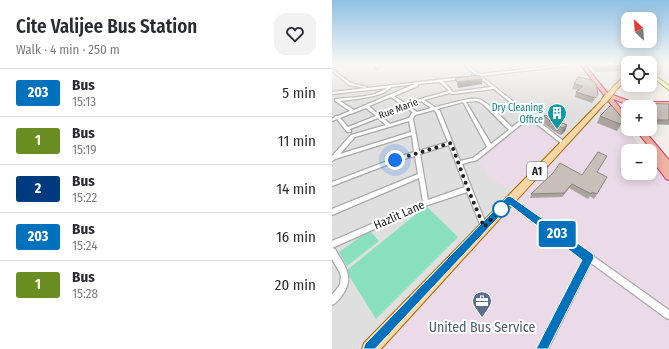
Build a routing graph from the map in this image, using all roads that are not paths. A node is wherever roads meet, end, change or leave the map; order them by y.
1 (345, 80) edge
2 (445, 80) edge
3 (484, 80) edge
4 (594, 80) edge
5 (599, 80) edge
6 (659, 80) edge
7 (441, 81) junction
8 (621, 82) edge
9 (421, 83) junction
10 (391, 86) junction
11 (668, 87) edge
12 (369, 88) junction
13 (494, 88) junction
14 (338, 92) junction
15 (450, 92) junction
16 (332, 93) edge
17 (364, 96) junction
18 (392, 96) junction
19 (611, 96) junction
20 (336, 100) junction
21 (421, 100) junction
22 (464, 101) junction
23 (343, 104) junction
24 (669, 104) edge
25 (405, 105) junction
26 (366, 106) junction
27 (436, 108) junction
28 (621, 108) edge
29 (353, 111) junction
30 (413, 115) junction
31 (621, 115) edge
32 (378, 116) junction
33 (530, 116) junction
34 (337, 117) junction
35 (332, 120) edge
36 (389, 125) junction
37 (347, 129) junction
38 (512, 130) junction
39 (414, 133) junction
40 (353, 136) junction
41 (638, 136) edge
42 (645, 136) edge
43 (451, 143) junction
44 (564, 143) junction
45 (644, 144) edge
46 (490, 148) junction
47 (418, 152) junction
48 (332, 159) edge
49 (657, 160) edge
50 (459, 163) junction
51 (669, 166) edge
52 (421, 175) junction
53 (669, 176) edge
54 (332, 184) edge
55 (468, 189) junction
56 (510, 200) junction
57 (426, 203) junction
58 (332, 212) edge
59 (484, 227) junction
60 (332, 245) edge
61 (332, 252) edge
62 (589, 258) junction
63 (332, 301) edge
64 (669, 315) edge
65 (370, 349) edge
66 (543, 349) edge

1 - 12 street
2 - 7 street
3 - 13 street
4 - 31 highway
5 - 19 highway
6 - 11 main road
7 - 9 street
7 - 15 street
8 - 44 main road, A1, bridge
9 - 10 street
9 - 18 street
10 - 12 street
10 - 17 street
12 - 14 street
13 - 15 street, Rue Marie
13 - 33 street
14 - 16 street
14 - 20 street
15 - 21 street, Rue Marie
17 - 20 street
17 - 23 street
18 - 25 street
18 - 26 street
19 - 24 highway
19 - 28 highway
20 - 23 street
21 - 25 street, Rue Marie
21 - 27 street
22 - 27 street
22 - 38 street
22 - 46 street
23 - 29 street
25 - 30 street
25 - 32 street, Rue Marie
26 - 29 street
26 - 32 street
27 - 30 street
27 - 43 street
29 - 34 street
30 - 36 street
30 - 39 street
32 - 36 street
32 - 37 street, Rue Marie
33 - 38 street
33 - 44 street
34 - 35 street
34 - 37 street
36 - 40 street
37 - 40 street
38 - 46 street
39 - 47 street
39 - 48 street
40 - 48 street
41 - 45 highway
42 - 51 highway
43 - 47 street
43 - 50 street
44 - 56 main road, A1
46 - 50 street
47 - 52 street
47 - 54 street
49 - 53 highway
50 - 55 street
52 - 57 street
52 - 58 street
55 - 57 street, Hazlit Lane
55 - 59 street
56 - 59 main road, A1
56 - 62 street
57 - 60 street, Hazlit Lane
59 - 65 main road, A1
61 - 63 street
62 - 64 street
62 - 66 street

